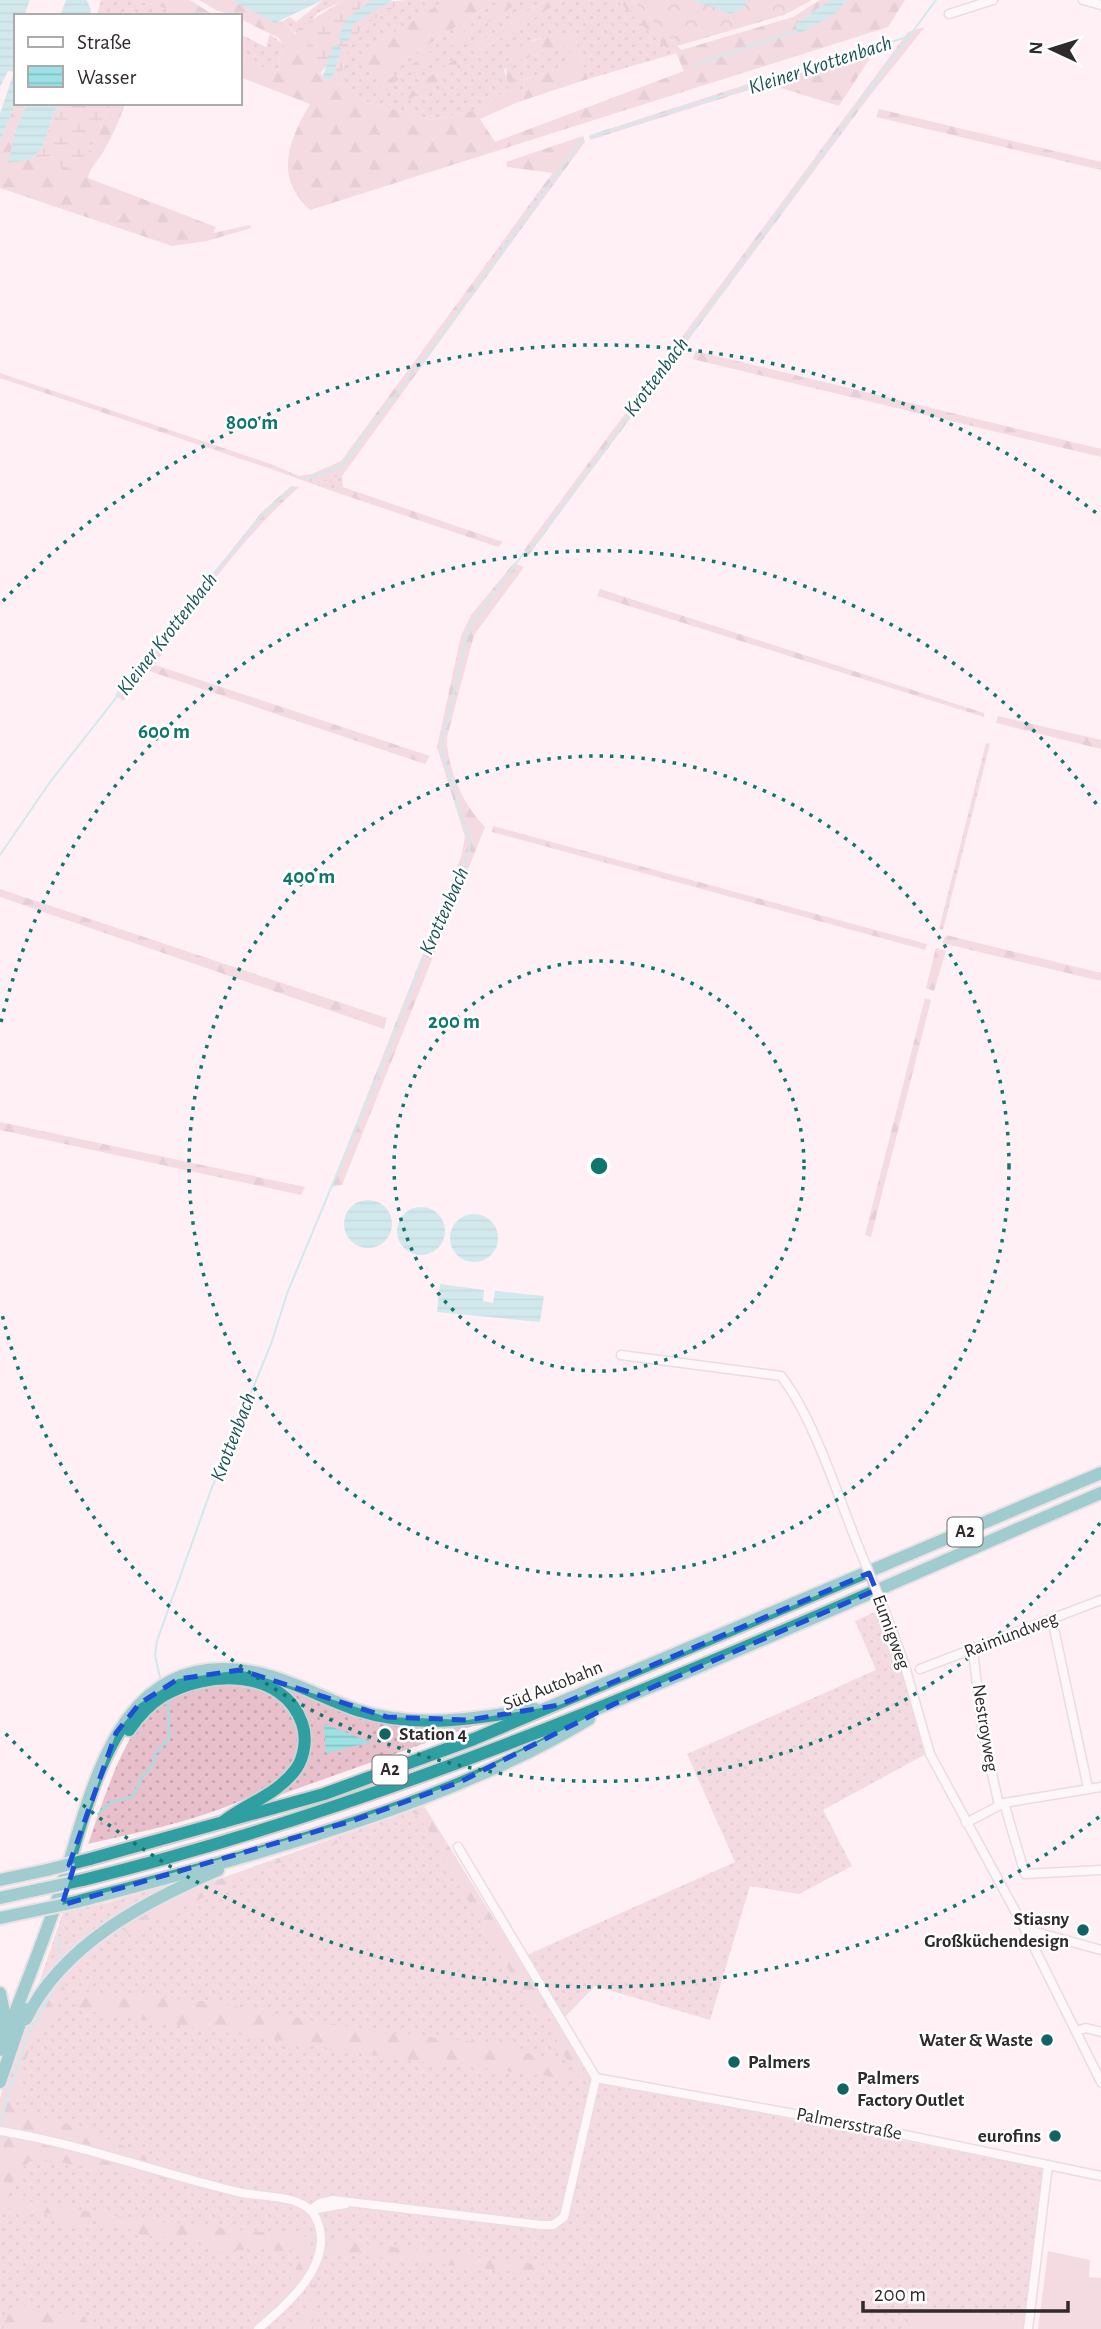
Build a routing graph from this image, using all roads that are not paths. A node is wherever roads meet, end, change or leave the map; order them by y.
1 (993, 0) edge
2 (1083, 0) edge
3 (1101, 5) edge
4 (949, 14) dead end
5 (621, 1355) dead end
6 (1101, 1473) edge
7 (1101, 1493) edge
8 (1101, 1600) edge
9 (1052, 1619) junction
10 (973, 1650) junction
11 (920, 1669) dead end
12 (171, 1687) junction
13 (559, 1704) junction
14 (614, 1704) junction
15 (1101, 1787) edge
16 (1088, 1788) junction
17 (1002, 1804) junction
18 (966, 1823) junction
19 (217, 1826) junction
20 (458, 1847) dead end
21 (251, 1855) junction
22 (1101, 1870) edge
23 (0, 1880) edge
24 (0, 1898) edge
25 (0, 1917) edge
26 (1025, 1929) junction
27 (1101, 1950) edge
28 (0, 1993) edge
29 (1076, 2031) junction
30 (1101, 2032) edge
31 (0, 2043) edge
32 (5, 2052) edge
33 (596, 2078) junction
34 (0, 2082) edge
35 (1101, 2082) edge
36 (0, 2132) edge
37 (1048, 2165) junction
38 (1101, 2176) edge
39 (310, 2210) junction
40 (258, 2329) edge
41 (1028, 2329) edge

1 - 4 street
2 - 3 street
5 - 18 street, Eumigweg, bridge
6 - 13 highway, Süd Autobahn / A2
7 - 14 highway, Süd Autobahn / A2
8 - 9 street, Raimundweg
9 - 10 street, Raimundweg
9 - 16 street
10 - 11 street, Raimundweg
10 - 17 street, Nestroyweg
12 - 13 highway
12 - 19 highway
12 - 32 highway
13 - 19 highway, Süd Autobahn / A2
14 - 21 highway
14 - 24 highway, Süd Autobahn / A2, bridge
15 - 16 street
16 - 17 street
17 - 18 street
17 - 22 street, Nestroyweg
18 - 26 street, Eumigweg
19 - 23 highway, Süd Autobahn / A2, bridge
20 - 33 street
21 - 25 highway, bridge
21 - 32 highway
26 - 27 street
26 - 29 street, Eumigweg
28 - 31 highway
29 - 30 street
29 - 35 street, Eumigweg
32 - 34 highway
33 - 37 street, Palmersstraße
33 - 39 street
36 - 39 street
37 - 38 street, Palmersstraße
37 - 41 street
39 - 40 street

